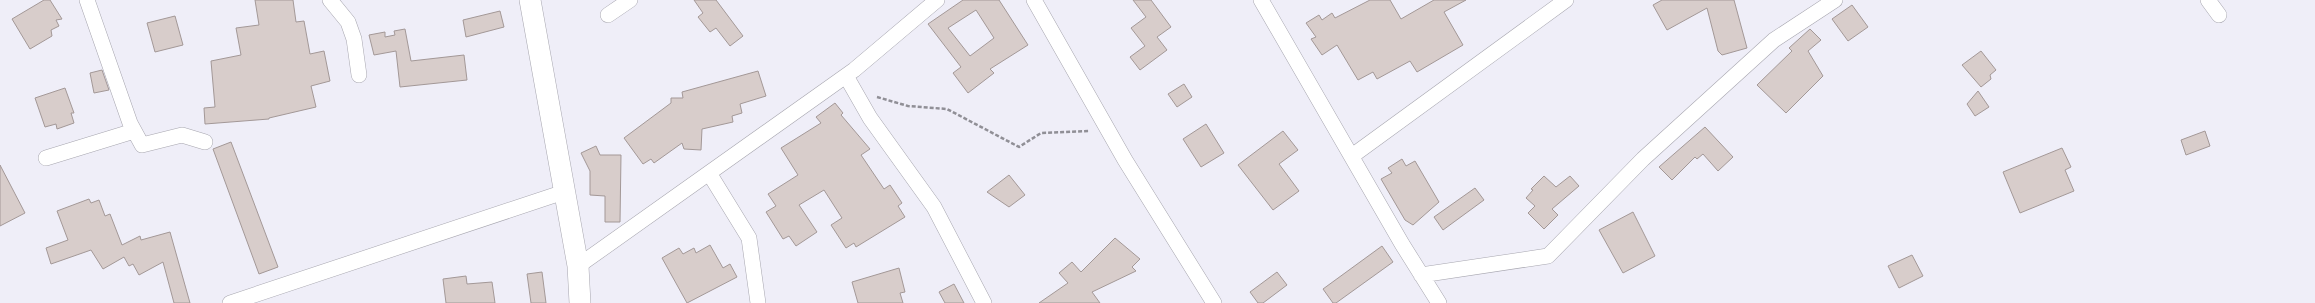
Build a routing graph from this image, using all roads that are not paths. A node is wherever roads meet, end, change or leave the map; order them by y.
1 (87, 0) edge
2 (330, 0) edge
3 (530, 0) edge
4 (630, 0) edge
5 (937, 0) edge
6 (1034, 0) edge
7 (1261, 0) edge
8 (1566, 0) edge
9 (1835, 0) edge
10 (2208, 0) edge
11 (608, 15) dead end
12 (2219, 15) dead end
13 (359, 75) dead end
14 (846, 76) junction
15 (134, 131) junction
16 (205, 142) dead end
17 (1352, 156) junction
18 (46, 158) dead end
19 (709, 173) junction
20 (564, 192) junction
21 (578, 266) junction
22 (1421, 275) junction
23 (230, 303) edge
24 (580, 303) edge
25 (758, 303) edge
26 (984, 303) edge
27 (1214, 303) edge
28 (1439, 303) edge

1 - 15 street
2 - 13 street
3 - 20 street
4 - 11 street
5 - 14 street
6 - 27 street
7 - 17 street
8 - 17 street
9 - 22 street
10 - 12 street
14 - 19 street
14 - 26 street
15 - 16 street
15 - 18 street
17 - 22 street
19 - 21 street
19 - 25 street
20 - 21 street
20 - 23 street
21 - 24 street
22 - 28 street

